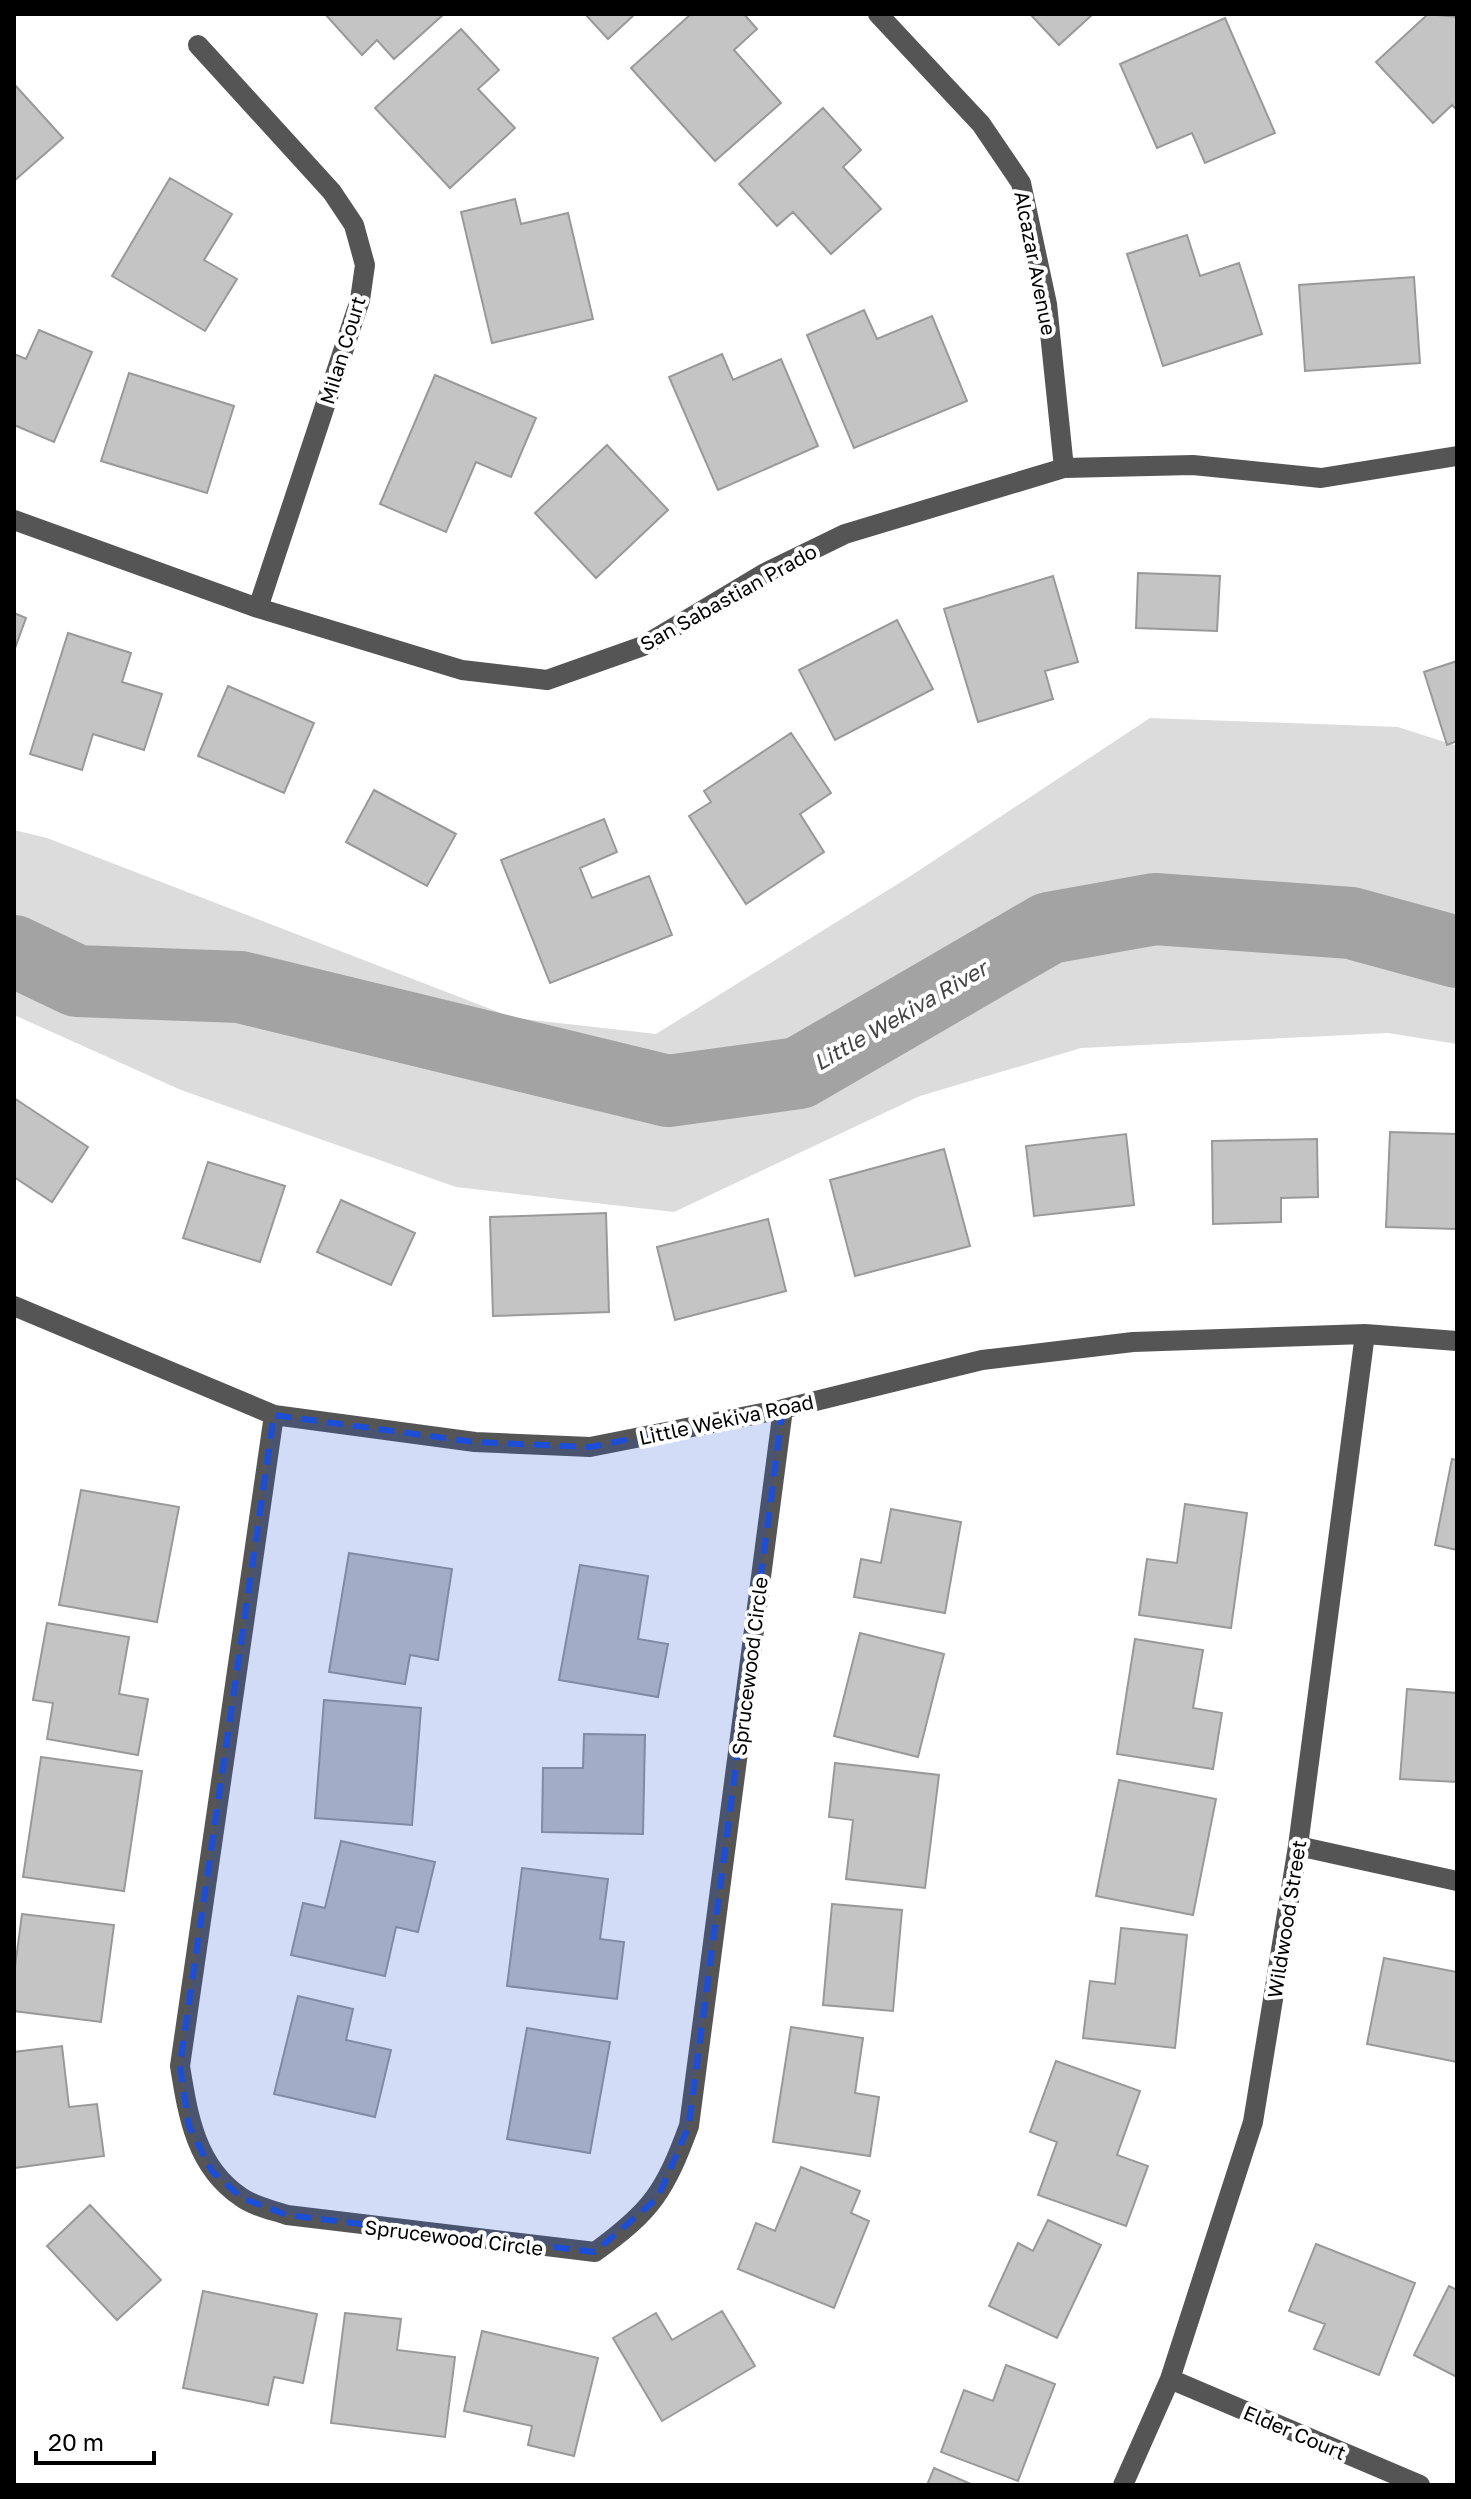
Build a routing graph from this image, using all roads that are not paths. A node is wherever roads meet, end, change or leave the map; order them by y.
1 (878, 14) edge
2 (198, 45) dead end
3 (1457, 456) edge
4 (1064, 468) junction
5 (14, 520) edge
6 (258, 608) junction
7 (14, 1306) edge
8 (1365, 1334) junction
9 (1457, 1341) edge
10 (783, 1409) junction
11 (274, 1415) junction
12 (1298, 1846) junction
13 (1457, 1881) edge
14 (1170, 2379) junction
15 (1123, 2485) edge
16 (1420, 2485) edge

1 - 4 street, Alcazar Avenue
2 - 6 street, Milan Court
3 - 4 street, San Sabastian Prado
4 - 6 street, San Sabastian Prado
5 - 6 street, San Sabastian Prado
7 - 11 street, Little Wekiva Road
8 - 9 street, Little Wekiva Road
8 - 10 street, Little Wekiva Road
8 - 12 street, Wildwood Street
10 - 11 street, Little Wekiva Road
10 - 11 street, Sprucewood Circle
12 - 13 street
12 - 14 street, Wildwood Street
14 - 15 street, Wildwood Street
14 - 16 street, Elder Court

